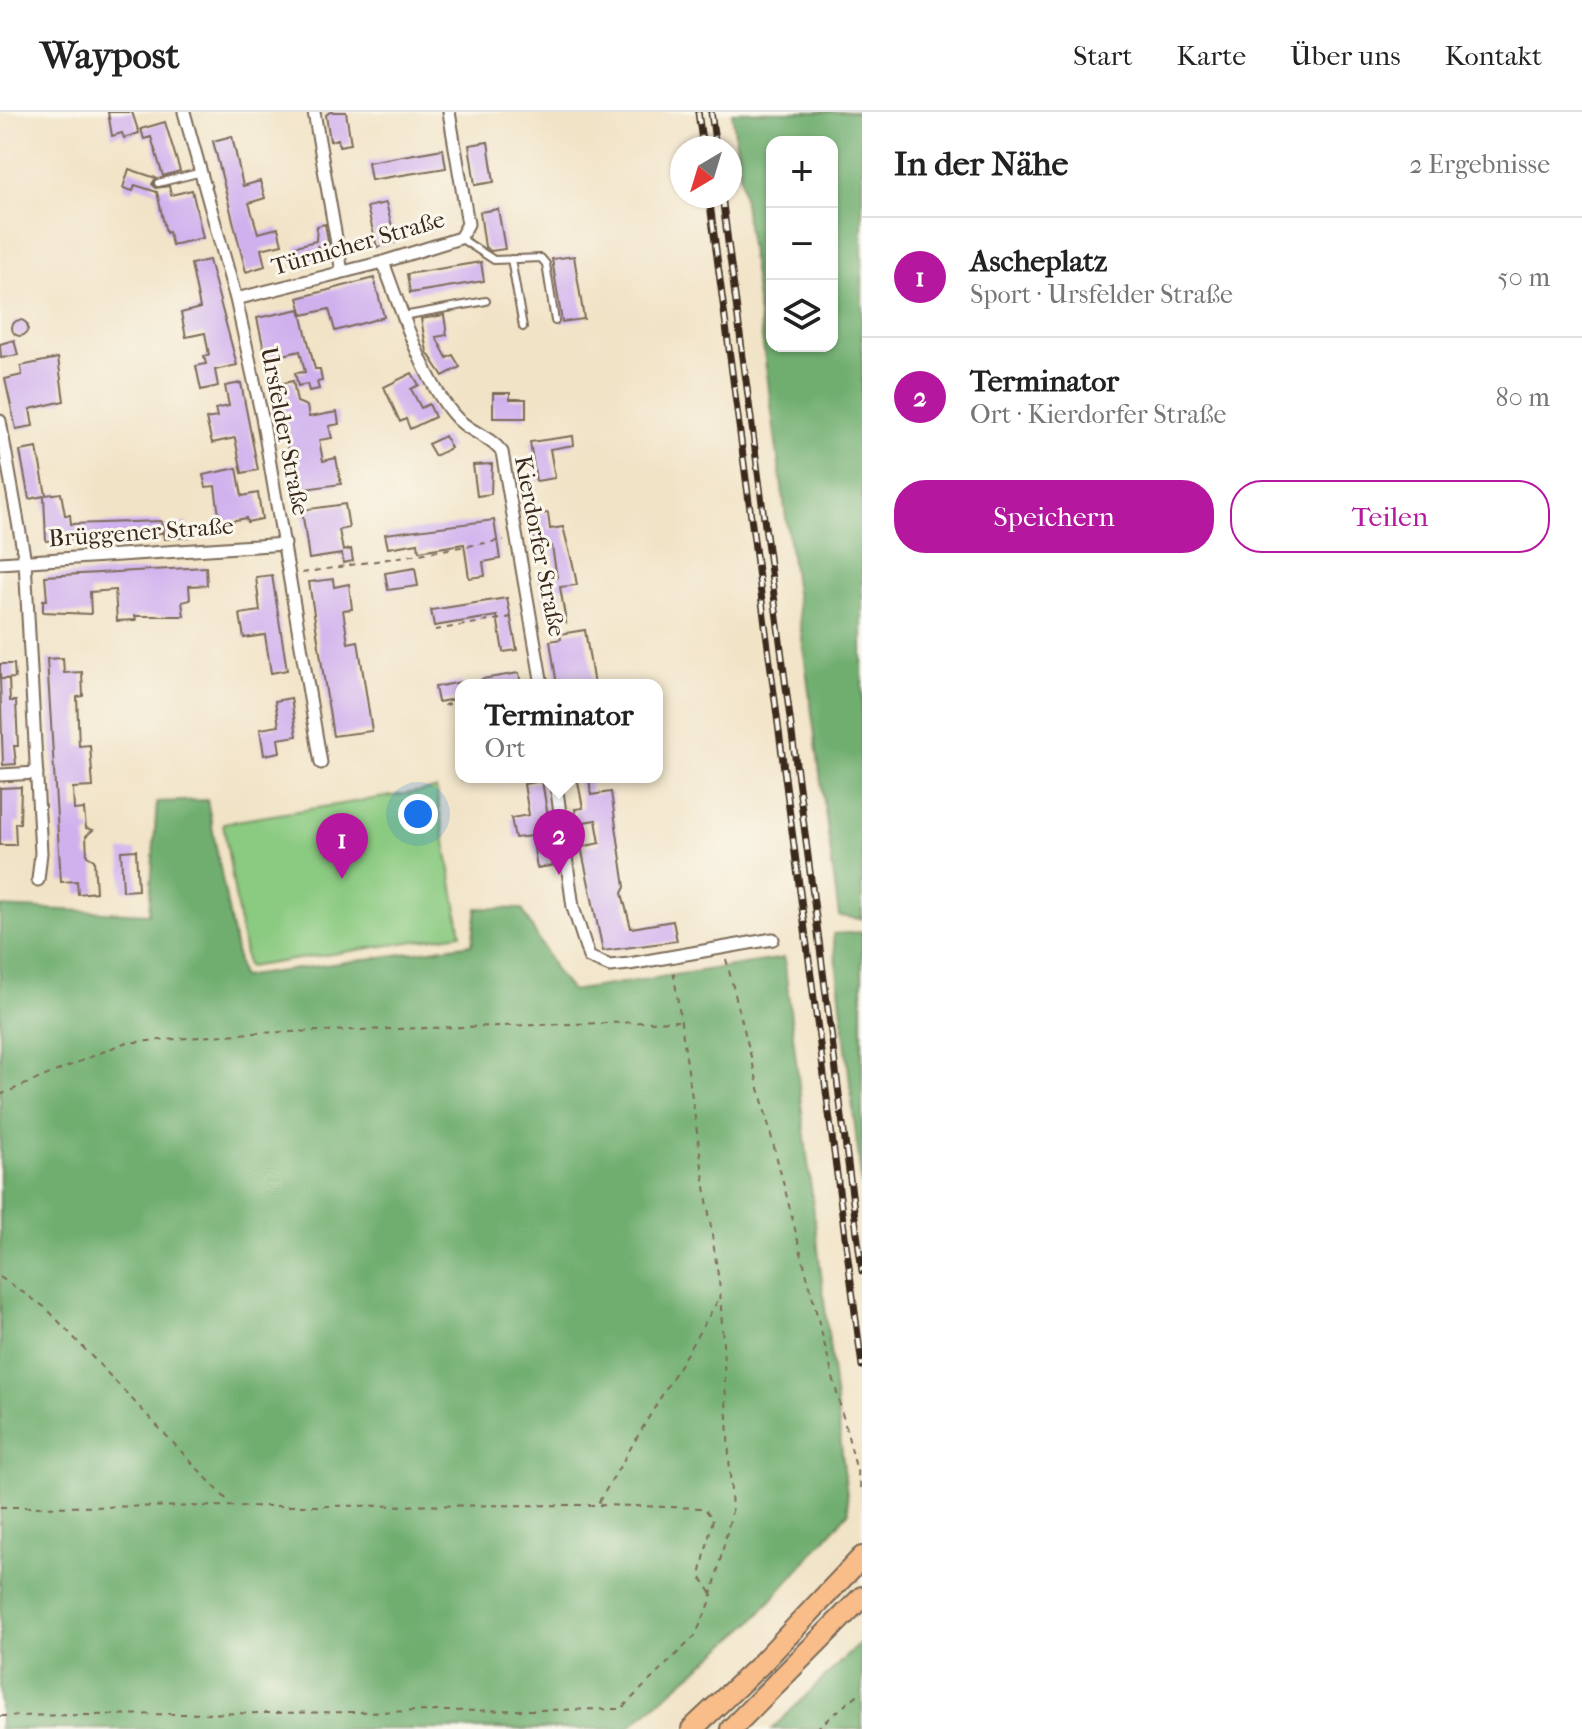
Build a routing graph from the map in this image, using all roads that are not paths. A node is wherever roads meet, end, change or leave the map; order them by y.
1 (184, 112) edge
2 (314, 112) edge
3 (449, 112) edge
4 (202, 172) junction
5 (158, 183) dead end
6 (460, 238) junction
7 (511, 259) junction
8 (383, 262) junction
9 (342, 272) junction
10 (236, 299) junction
11 (486, 301) dead end
12 (403, 316) junction
13 (555, 321) dead end
14 (523, 327) dead end
15 (0, 421) edge
16 (285, 544) junction
17 (25, 561) junction
18 (0, 563) edge
19 (541, 679) edge
20 (321, 763) dead end
21 (37, 773) junction
22 (0, 775) edge
23 (556, 783) edge
24 (38, 880) dead end
25 (773, 939) dead end
26 (862, 1557) edge
27 (862, 1597) edge
28 (692, 1729) edge
29 (731, 1729) edge

1 - 4 street, Ursfelder Straße
2 - 9 street
3 - 6 street, Türnicher Straße
4 - 5 lane
4 - 10 street, Ursfelder Straße
6 - 7 lane
6 - 8 street, Türnicher Straße
7 - 13 lane
7 - 14 lane
8 - 9 street, Türnicher Straße
8 - 12 street, Kierdorfer Straße
9 - 10 street, Türnicher Straße
10 - 16 street, Ursfelder Straße
11 - 12 lane
12 - 19 street, Kierdorfer Straße
15 - 17 street
16 - 17 street, Brüggener Straße
16 - 20 street, Ursfelder Straße
17 - 18 street, Brüggener Straße
17 - 21 street
21 - 22 street
21 - 24 street
23 - 25 street
26 - 28 highway
27 - 29 highway

